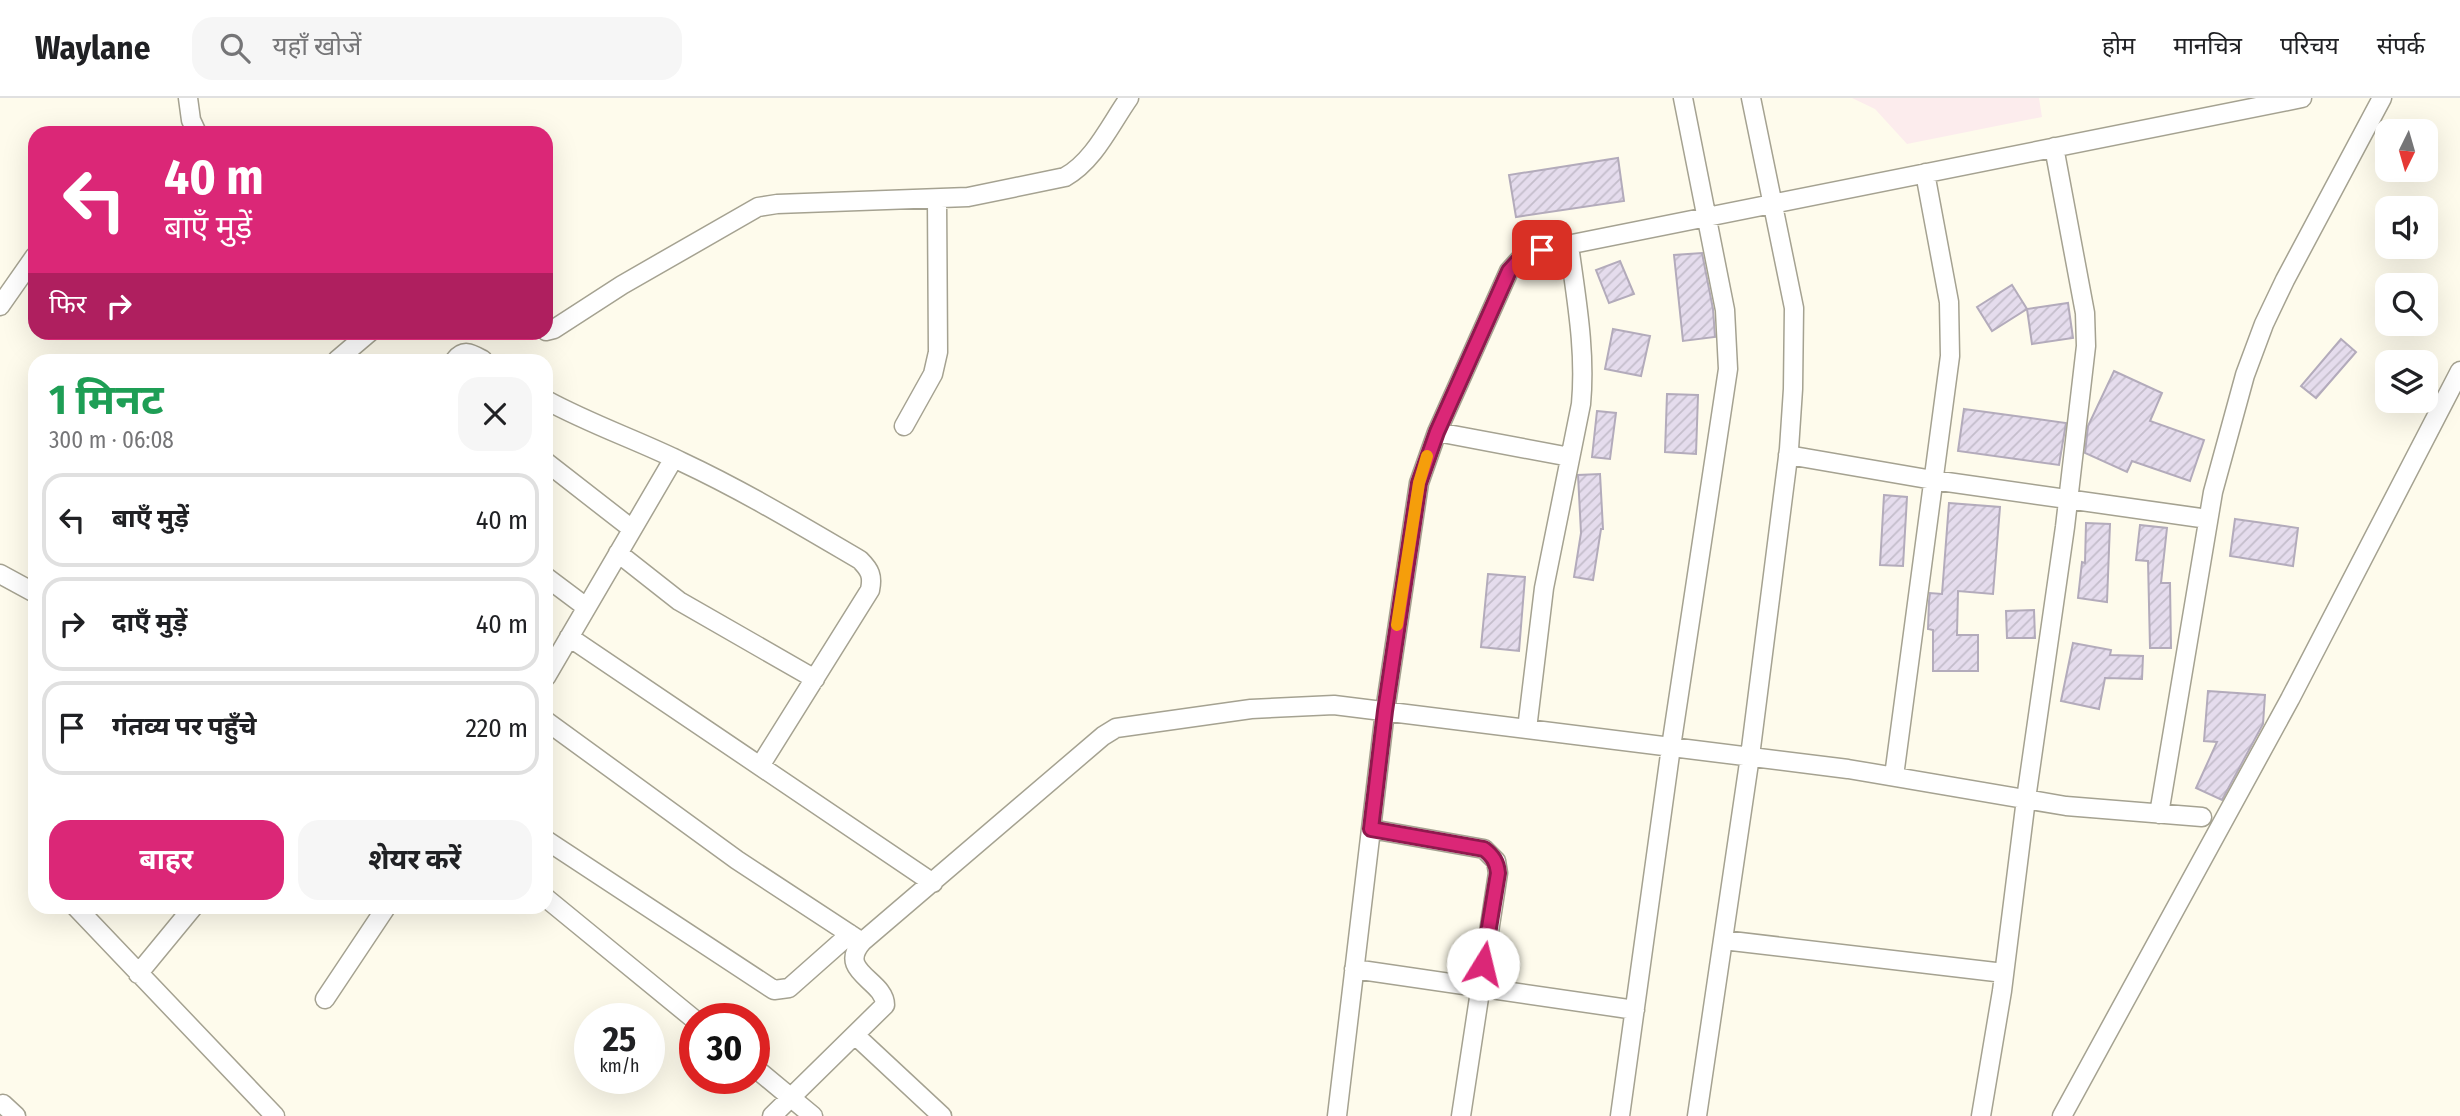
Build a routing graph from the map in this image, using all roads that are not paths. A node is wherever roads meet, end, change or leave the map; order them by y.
1 (188, 98) edge
2 (1129, 98) edge
3 (1683, 98) edge
4 (1751, 98) edge
5 (2302, 98) edge
6 (2382, 98) edge
7 (194, 126) edge
8 (2054, 147) junction
9 (1925, 173) junction
10 (937, 199) junction
11 (1773, 204) junction
12 (1706, 217) junction
13 (1569, 245) junction
14 (28, 267) edge
15 (0, 306) edge
16 (553, 329) edge
17 (361, 340) edge
18 (344, 354) edge
19 (2460, 371) edge
20 (553, 404) edge
21 (904, 426) dead end
22 (1437, 432) junction
23 (1788, 455) junction
24 (1570, 457) junction
25 (674, 458) junction
26 (553, 468) edge
27 (1933, 480) junction
28 (2068, 500) junction
29 (2208, 519) junction
30 (632, 530) junction
31 (618, 553) junction
32 (0, 574) edge
33 (553, 582) edge
34 (28, 583) edge
35 (586, 607) junction
36 (569, 638) junction
37 (553, 665) edge
38 (814, 679) junction
39 (1385, 711) junction
40 (553, 726) edge
41 (1527, 729) junction
42 (1671, 747) junction
43 (1750, 757) junction
44 (760, 766) junction
45 (1894, 776) junction
46 (2026, 799) junction
47 (2159, 814) junction
48 (2202, 817) dead end
49 (1371, 829) junction
50 (553, 845) edge
51 (933, 883) junction
52 (553, 904) edge
53 (82, 914) edge
54 (187, 914) edge
55 (382, 914) edge
56 (856, 938) junction
57 (1723, 940) junction
58 (1354, 969) junction
59 (2004, 973) junction
60 (138, 974) junction
61 (1479, 987) junction
62 (325, 999) dead end
63 (679, 1007) edge
64 (1635, 1010) junction
65 (855, 1035) junction
66 (770, 1079) edge
67 (792, 1096) junction
68 (275, 1116) edge
69 (772, 1116) edge
70 (813, 1116) edge
71 (942, 1116) edge
72 (1337, 1116) edge
73 (1461, 1116) edge
74 (1620, 1116) edge
75 (1697, 1116) edge
76 (1981, 1116) edge
77 (2062, 1116) edge

1 - 7 street
2 - 10 street
3 - 12 street
4 - 11 street
5 - 8 street
6 - 29 street
8 - 9 street
8 - 28 street
9 - 11 street
9 - 27 street
10 - 16 street
10 - 21 street
11 - 12 street
11 - 23 street
12 - 13 street
12 - 42 street
13 - 22 street
13 - 24 street
14 - 15 street
17 - 18 street
19 - 77 street
20 - 25 street
22 - 24 street
22 - 39 street
23 - 27 street
23 - 43 street
24 - 41 street
25 - 30 street
25 - 38 street
26 - 30 street
27 - 28 street
27 - 45 street
28 - 29 street
28 - 46 street
29 - 47 street
30 - 31 street
31 - 35 street
31 - 38 street
32 - 34 street
33 - 35 street
35 - 36 street
36 - 37 street
36 - 44 street
38 - 44 street
39 - 41 street
39 - 49 street
39 - 51 street
40 - 56 street
41 - 42 street
42 - 43 street
42 - 64 street
43 - 45 street
43 - 57 street
44 - 51 street
45 - 46 street
46 - 47 street
46 - 59 street
47 - 48 street
49 - 58 street
49 - 61 street
50 - 56 street
51 - 56 street
52 - 63 street
53 - 60 street
54 - 60 street
55 - 62 street
56 - 65 street
57 - 59 street
57 - 75 street
58 - 61 street
58 - 72 street
59 - 76 street
60 - 68 street
61 - 64 street
61 - 73 street
64 - 74 street
65 - 67 street
65 - 71 street
66 - 67 street
67 - 69 street
67 - 70 street

